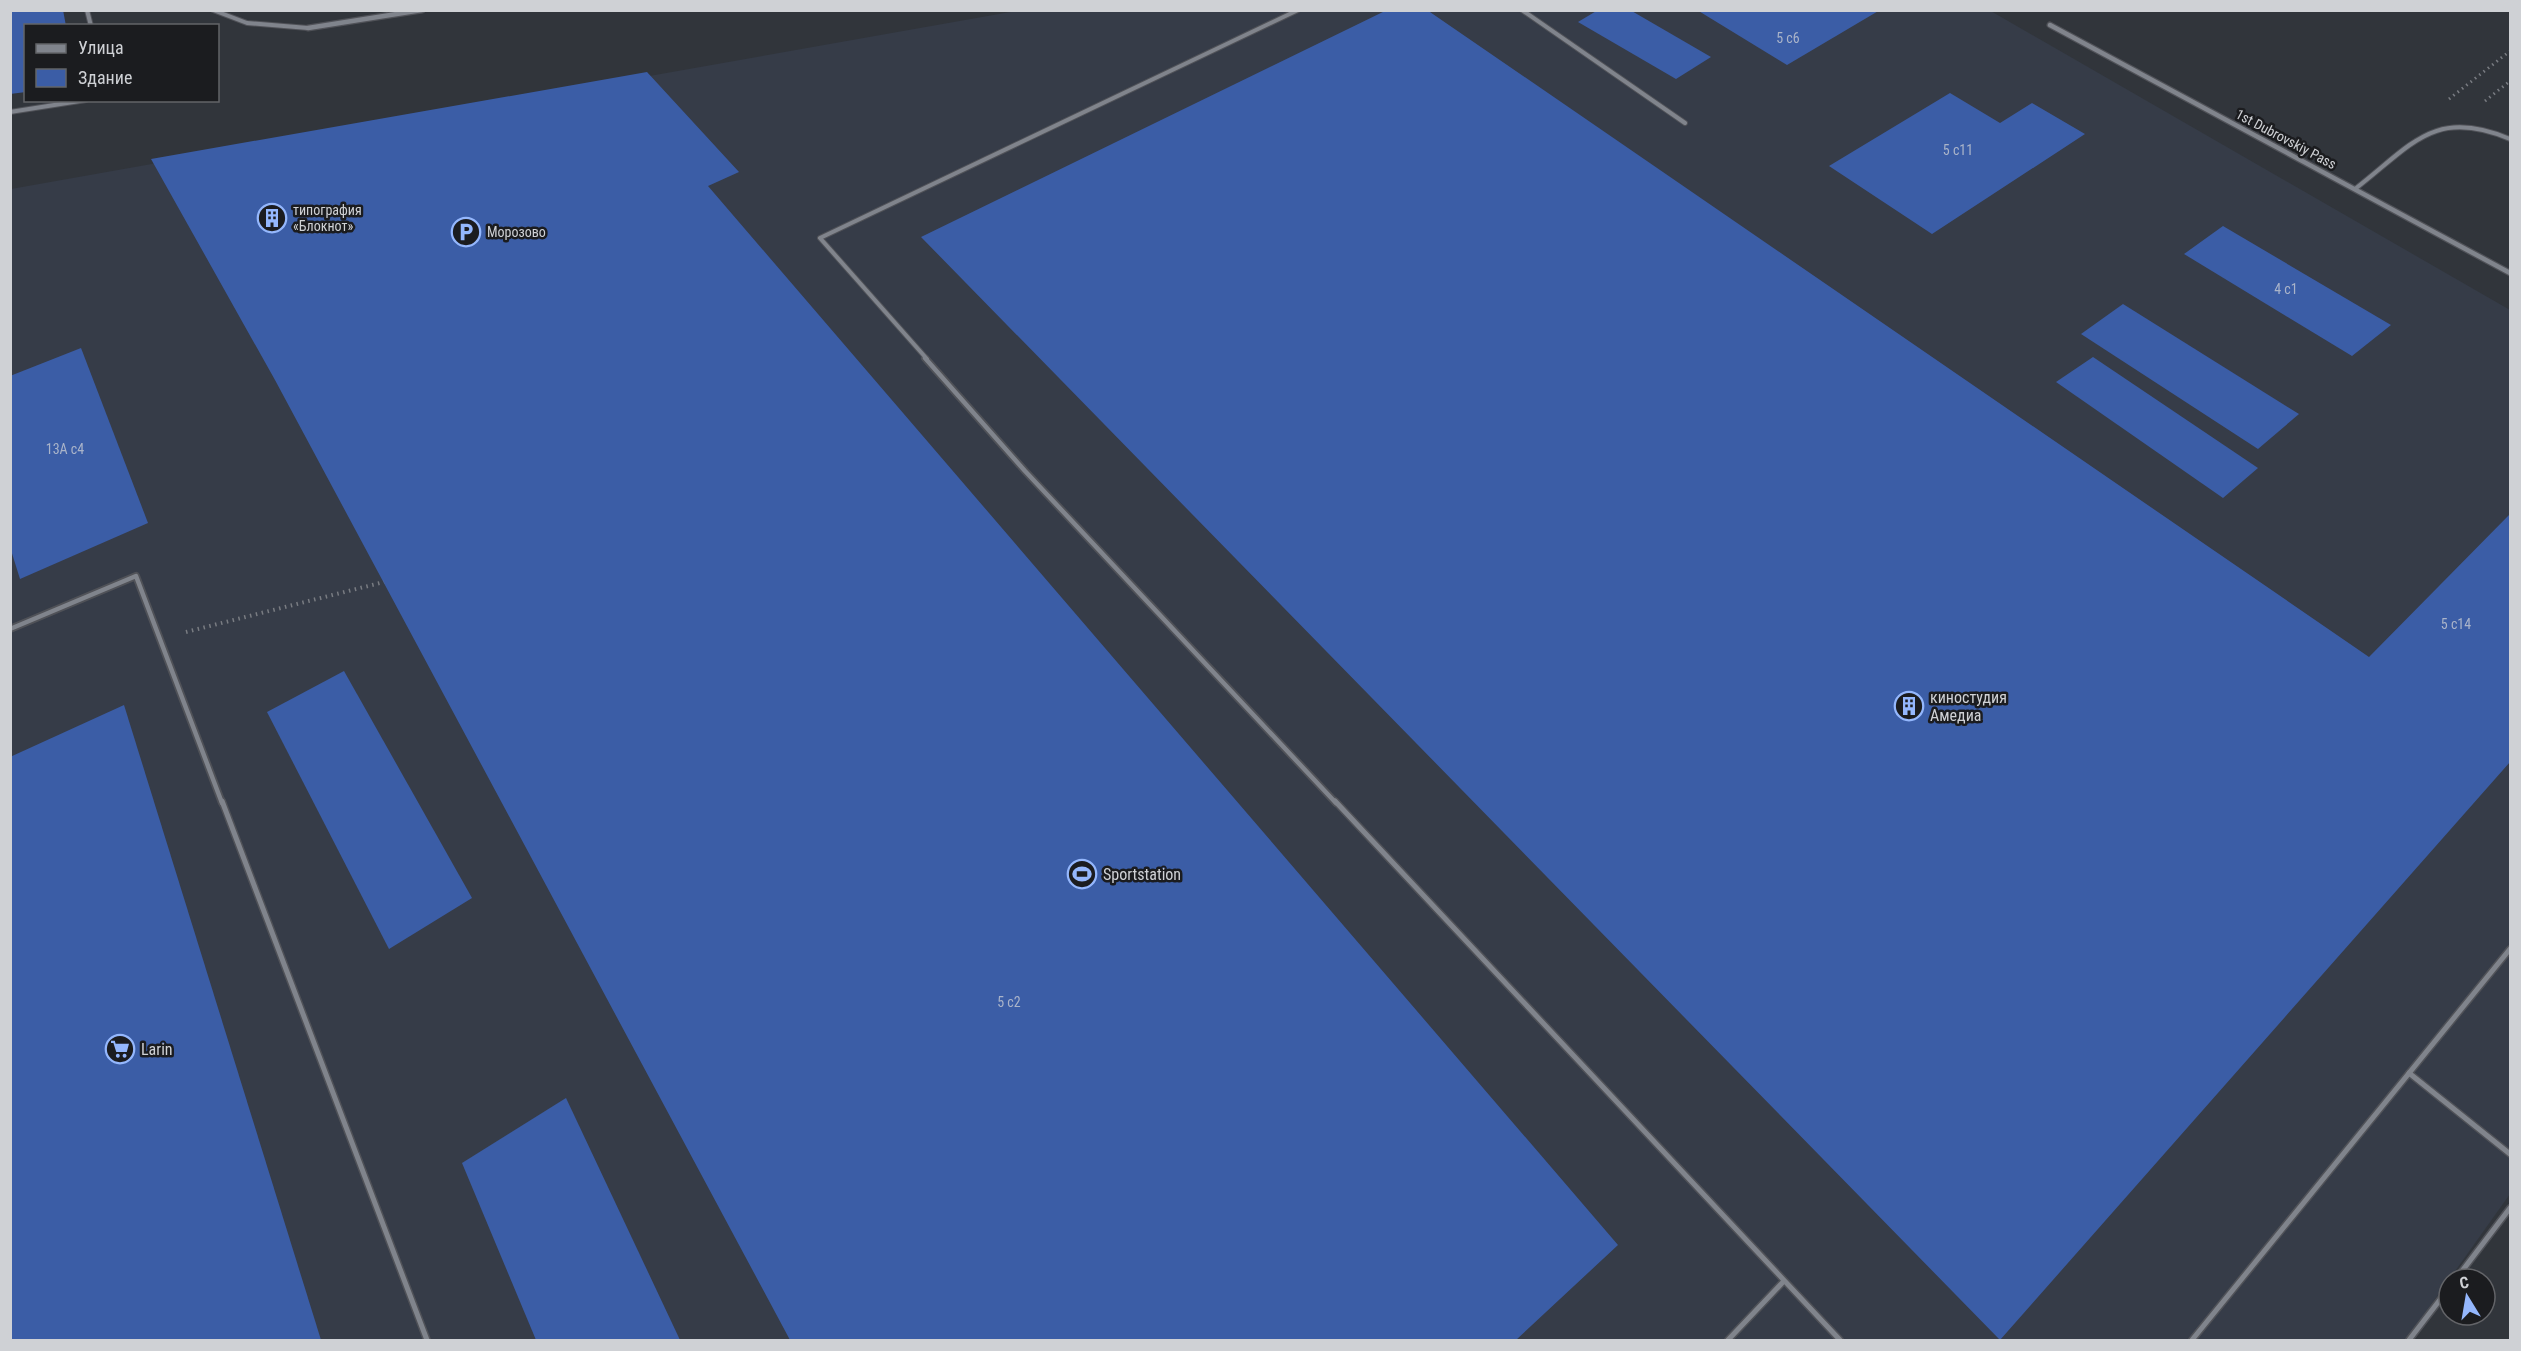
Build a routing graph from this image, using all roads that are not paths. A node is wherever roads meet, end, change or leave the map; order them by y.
1 (213, 10) edge
2 (422, 10) edge
3 (1298, 10) edge
4 (1521, 10) edge
5 (2050, 25) dead end
6 (308, 28) joint
7 (73, 102) edge
8 (10, 112) edge
9 (1685, 123) dead end
10 (2511, 139) edge
11 (2355, 189) junction
12 (2511, 273) edge
13 (10, 629) edge
14 (2511, 949) edge
15 (2409, 1073) junction
16 (2511, 1154) edge
17 (2511, 1208) edge
18 (2465, 1267) edge
19 (1783, 1282) junction
20 (2437, 1304) edge
21 (427, 1341) edge
22 (1728, 1341) edge
23 (1840, 1341) edge
24 (2192, 1341) edge
25 (2409, 1341) edge

1 - 6 lane
2 - 6 street
3 - 19 lane
4 - 9 lane
5 - 11 street, 1st Dubrovskiy Pass
7 - 8 lane
10 - 11 lane
11 - 12 street, 1st Dubrovskiy Pass
13 - 21 lane
14 - 15 lane
15 - 16 lane
15 - 24 lane
17 - 18 lane
19 - 22 lane
19 - 23 lane
20 - 25 lane

